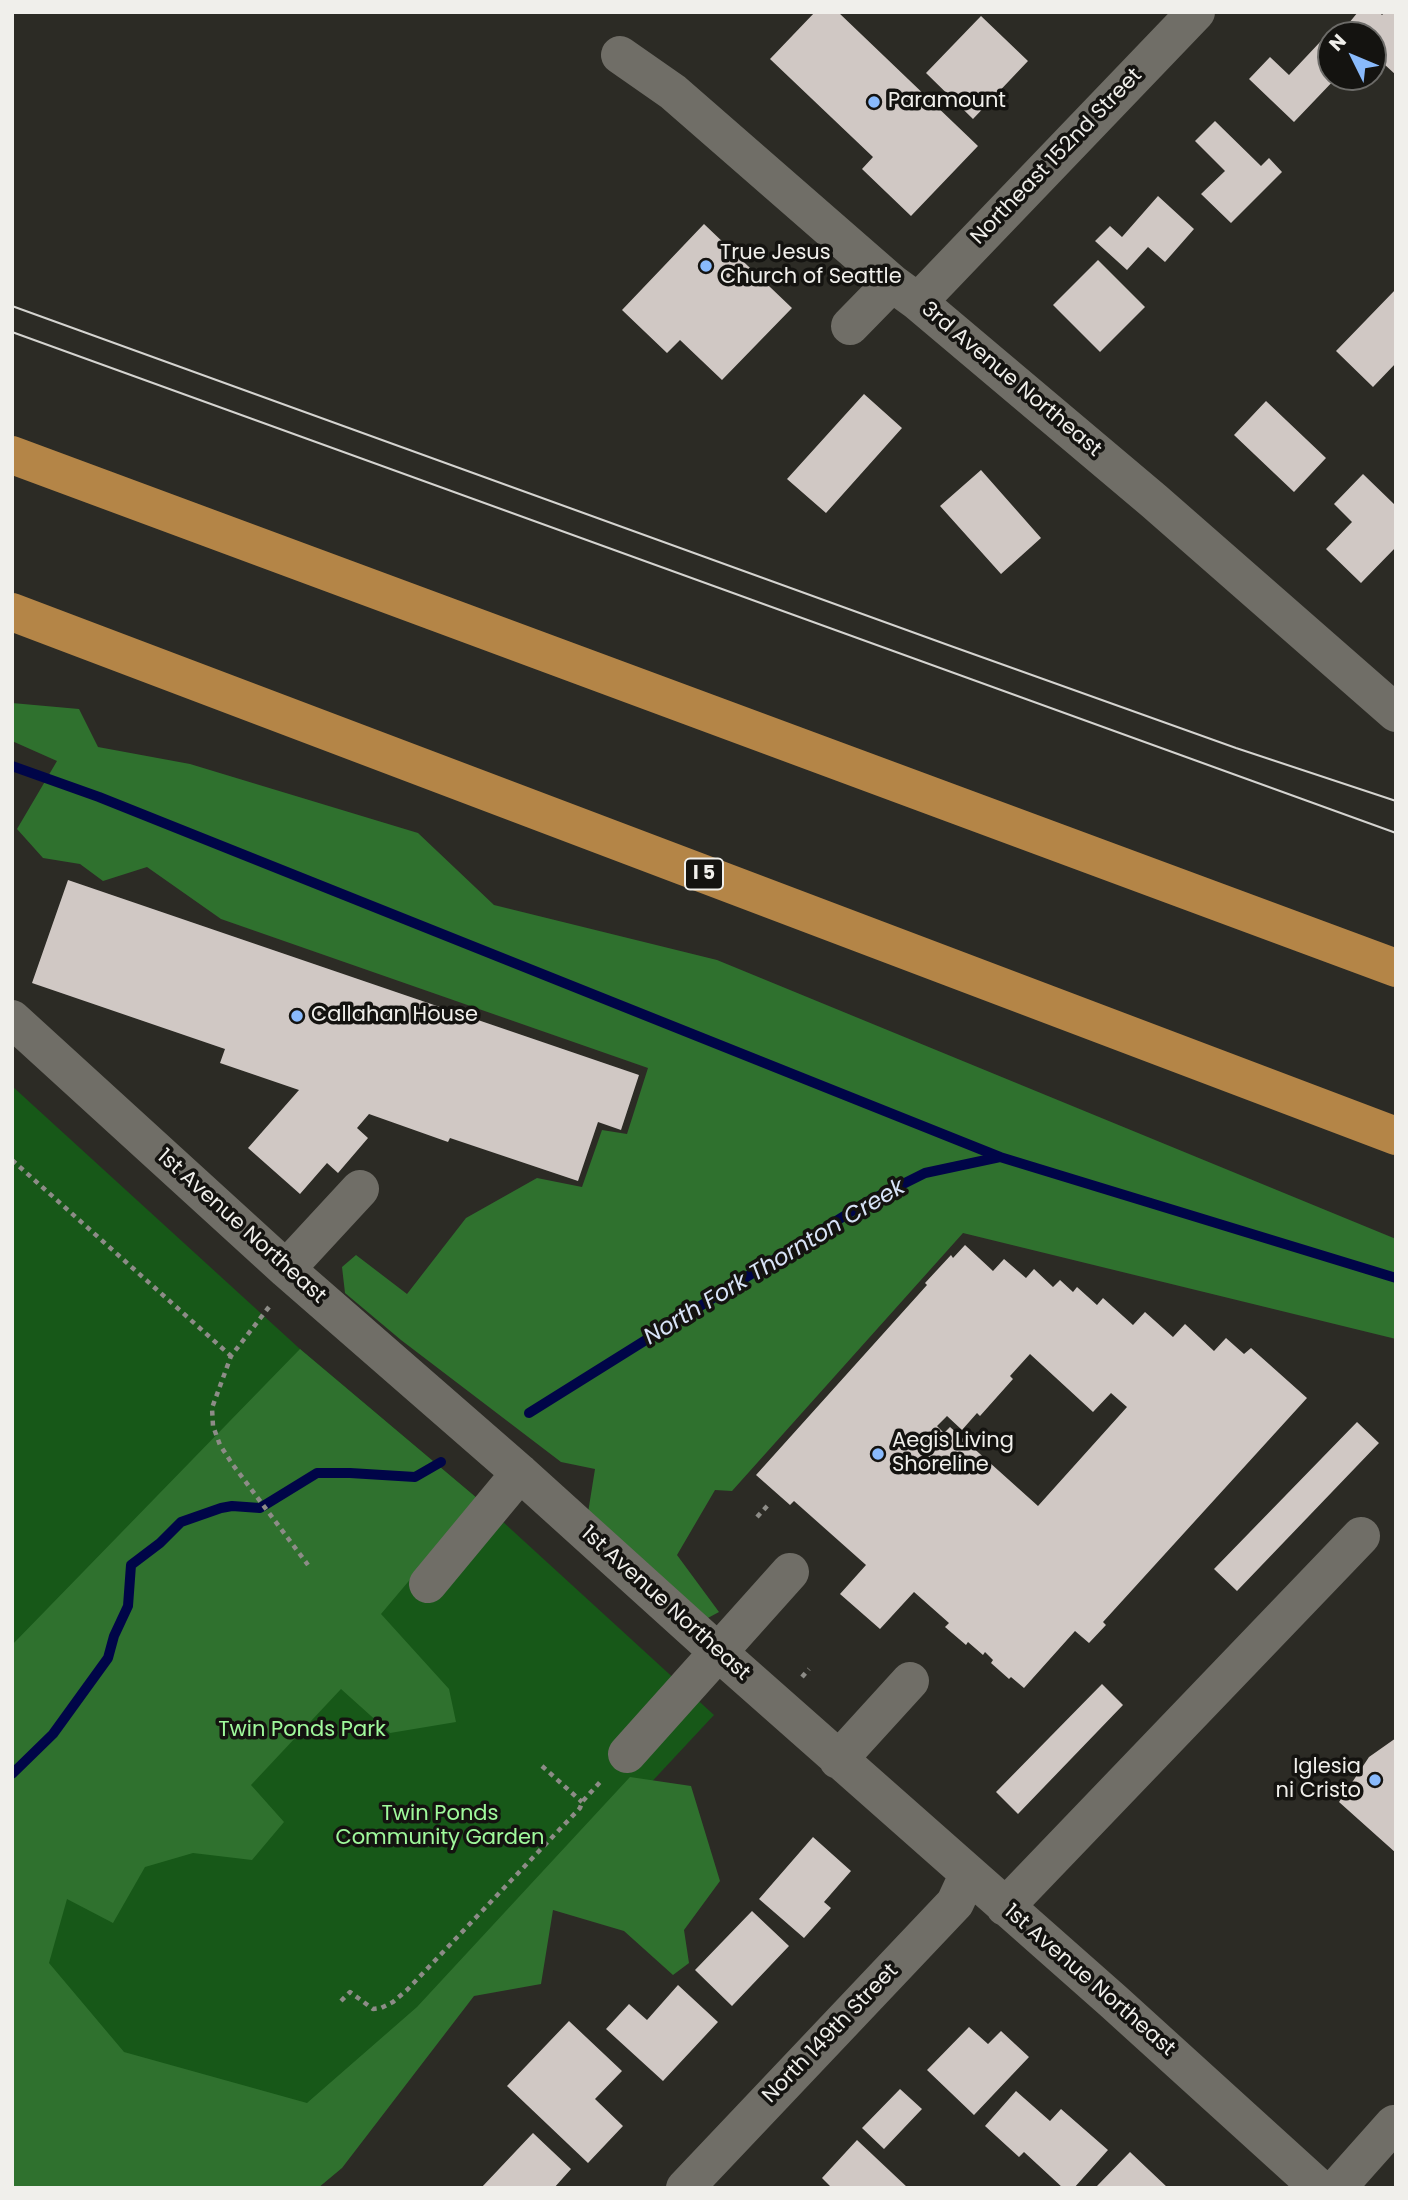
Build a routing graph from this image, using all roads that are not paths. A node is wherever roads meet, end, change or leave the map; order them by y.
1 (1196, 12) edge
2 (620, 55) dead end
3 (905, 292) junction
4 (850, 326) dead end
5 (12, 455) edge
6 (12, 612) edge
7 (1395, 714) edge
8 (1396, 968) edge
9 (12, 1019) edge
10 (1396, 1136) edge
11 (360, 1189) dead end
12 (286, 1269) junction
13 (520, 1473) junction
14 (1361, 1536) dead end
15 (790, 1572) dead end
16 (428, 1584) dead end
17 (718, 1653) junction
18 (910, 1681) dead end
19 (838, 1760) junction
20 (615, 1766) road end
21 (968, 1875) junction
22 (1005, 1907) junction
23 (1394, 2124) dead end
24 (685, 2188) edge
25 (1319, 2188) edge
26 (1337, 2188) edge

1 - 3 street, Northeast 152nd Street
2 - 3 street, 3rd Avenue Northeast
3 - 4 street, Northeast 152nd Street
3 - 7 street, 3rd Avenue Northeast
5 - 8 highway
6 - 10 highway, I 5
9 - 12 street, 1st Avenue Northeast
11 - 12 street
12 - 13 street, 1st Avenue Northeast
13 - 16 street
13 - 17 street, 1st Avenue Northeast
14 - 22 street
15 - 17 street
17 - 19 street, 1st Avenue Northeast
17 - 20 street
18 - 19 street
19 - 21 street, 1st Avenue Northeast
21 - 22 street, 1st Avenue Northeast
21 - 24 street, North 149th Street
22 - 25 street, 1st Avenue Northeast
23 - 26 street

